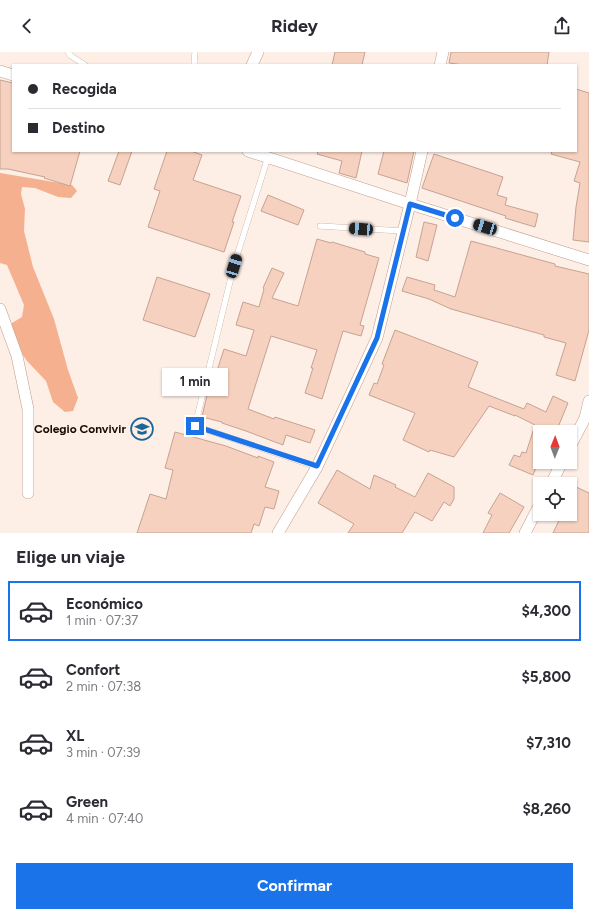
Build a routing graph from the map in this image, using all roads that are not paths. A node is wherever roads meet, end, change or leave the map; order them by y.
1 (68, 52) edge
2 (195, 52) edge
3 (258, 52) edge
4 (443, 52) edge
5 (83, 64) edge
6 (194, 64) edge
7 (252, 64) edge
8 (440, 64) edge
9 (0, 71) edge
10 (12, 76) edge
11 (251, 152) edge
12 (422, 152) edge
13 (268, 157) junction
14 (410, 204) junction
15 (320, 226) dead end
16 (402, 231) junction
17 (589, 260) edge
18 (0, 309) edge
19 (589, 401) edge
20 (577, 433) edge
21 (317, 466) junction
22 (28, 493) dead end
23 (533, 518) edge
24 (278, 533) edge
25 (525, 533) edge

1 - 5 lane
2 - 6 lane
3 - 7 street
4 - 8 street
9 - 10 street
11 - 13 street
12 - 14 street
13 - 14 street
13 - 21 lane
14 - 16 street
14 - 17 street
15 - 16 lane
16 - 21 street
18 - 22 street
19 - 20 street
21 - 24 street
23 - 25 street

